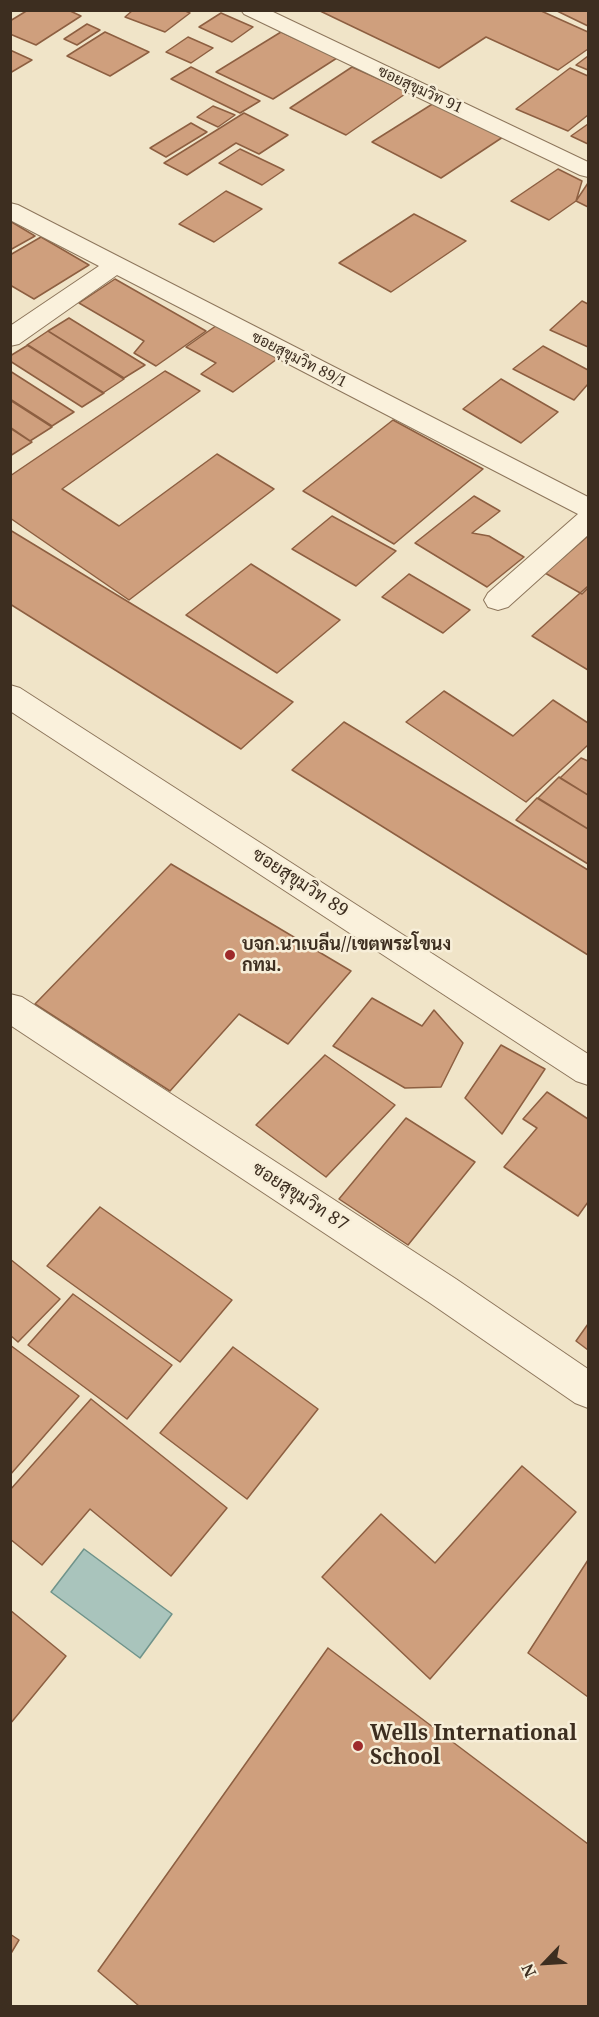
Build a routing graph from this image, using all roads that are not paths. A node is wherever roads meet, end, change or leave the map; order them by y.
1 (251, 10) edge
2 (588, 170) edge
3 (10, 210) edge
4 (116, 265) junction
5 (10, 338) edge
6 (588, 508) edge
7 (588, 520) edge
8 (498, 600) dead end
9 (10, 696) edge
10 (10, 1007) edge
11 (588, 1071) edge
12 (588, 1390) edge

1 - 2 street, ซอยสุขุมวิท 91
3 - 4 street, ซอยสุขุมวิท 89/1
4 - 5 street
4 - 6 street, ซอยสุขุมวิท 89/1
7 - 8 street
9 - 11 street, ซอยสุขุมวิท 89
10 - 12 street, ซอยสุขุมวิท 87

